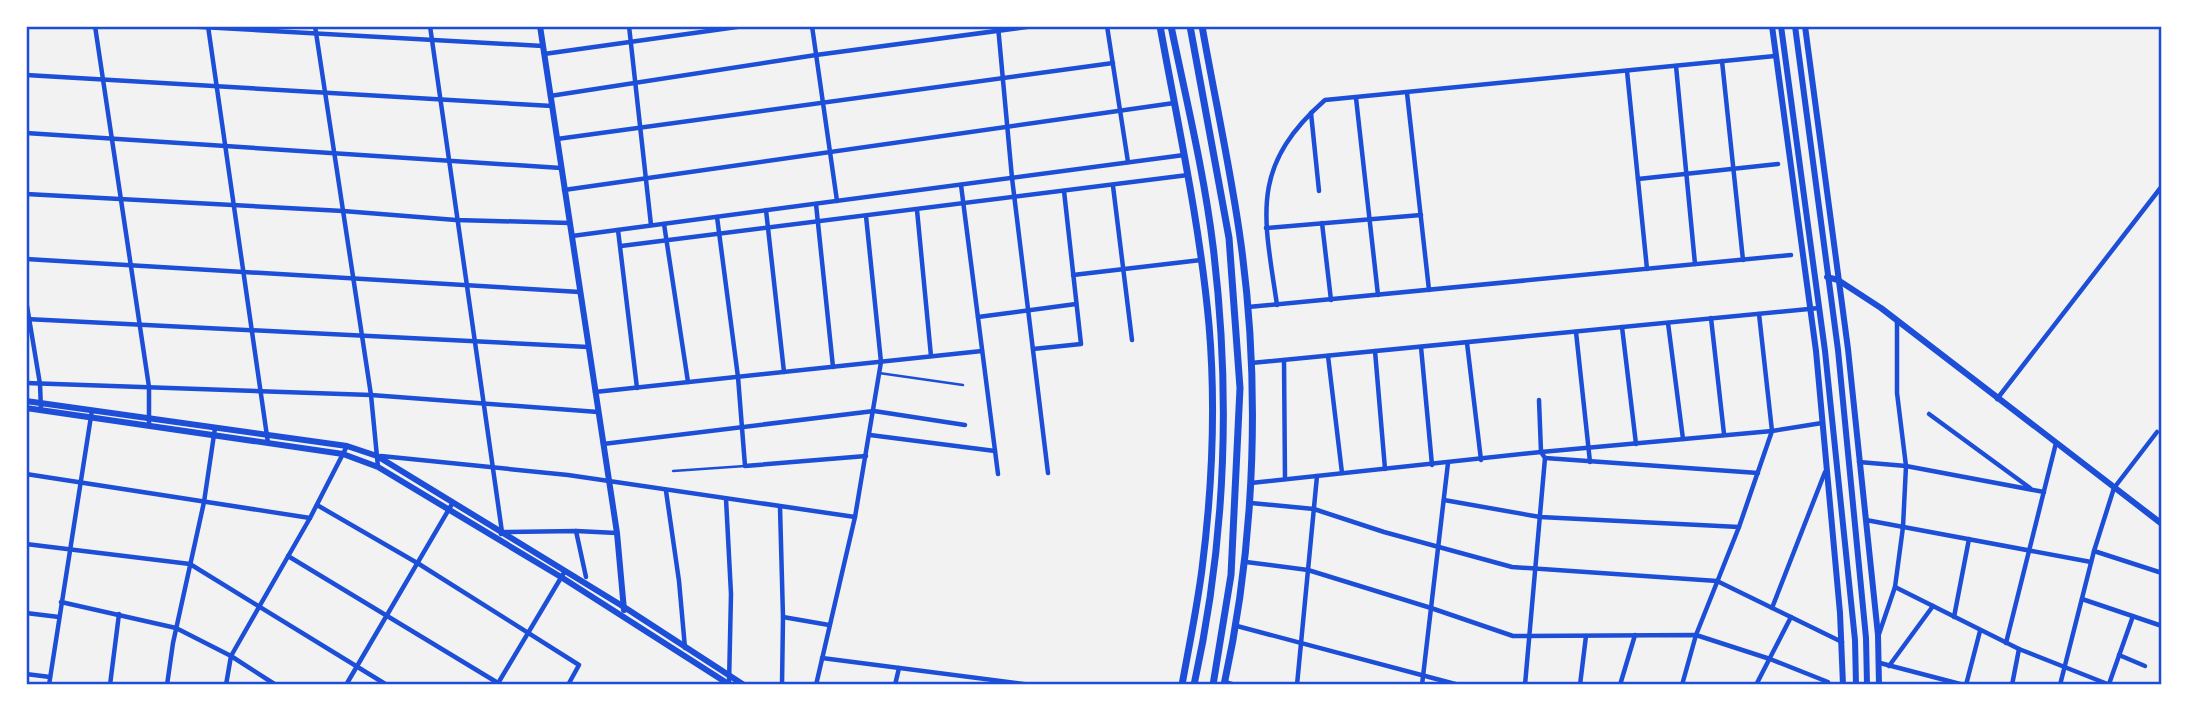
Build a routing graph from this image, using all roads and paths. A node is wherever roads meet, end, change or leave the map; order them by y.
1 (95, 26) edge
2 (183, 26) edge
3 (315, 26) edge
4 (430, 26) edge
5 (540, 26) edge
6 (629, 26) edge
7 (744, 26) edge
8 (812, 26) edge
9 (1034, 26) edge
10 (1107, 26) edge
11 (1160, 26) edge
12 (1171, 26) edge
13 (1190, 26) edge
14 (1202, 26) edge
15 (1772, 26) edge
16 (1781, 26) edge
17 (1795, 26) edge
18 (1805, 26) edge
19 (208, 27) edge
20 (998, 29) edge
21 (316, 33) junction
22 (432, 38) junction
23 (631, 42) junction
24 (543, 46) junction
25 (544, 54) junction
26 (816, 55) junction
27 (1776, 56) junction
28 (1722, 61) junction
29 (1113, 63) junction
30 (1676, 66) junction
31 (1811, 70) junction
32 (1627, 71) junction
33 (1800, 71) junction
34 (26, 75) edge
35 (103, 79) junction
36 (1003, 79) junction
37 (636, 82) junction
38 (216, 86) junction
39 (325, 92) junction
40 (1407, 93) junction
41 (551, 96) junction
42 (1356, 98) junction
43 (441, 99) junction
44 (823, 103) junction
45 (1174, 103) junction
46 (552, 106) junction
47 (1792, 108) junction
48 (1120, 109) junction
49 (1783, 109) junction
50 (1311, 112) junction
51 (1007, 125) junction
52 (641, 128) junction
53 (26, 133) edge
54 (112, 139) junction
55 (557, 139) junction
56 (225, 146) junction
57 (830, 152) junction
58 (334, 153) junction
59 (1184, 155) junction
60 (447, 160) junction
61 (1128, 162) junction
62 (1778, 164) dead end
63 (561, 168) junction
64 (1733, 169) junction
65 (1686, 174) junction
66 (1188, 175) junction
67 (648, 178) junction
68 (1012, 178) junction
69 (1638, 179) junction
70 (961, 184) junction
71 (1113, 186) junction
72 (2162, 186) edge
73 (565, 190) junction
74 (1064, 191) junction
75 (1319, 191) dead end
76 (26, 194) edge
77 (1014, 197) junction
78 (121, 199) junction
79 (837, 201) junction
80 (963, 203) junction
81 (816, 204) junction
82 (234, 205) junction
83 (766, 210) junction
84 (917, 210) junction
85 (343, 211) junction
86 (1421, 215) junction
87 (866, 216) junction
88 (717, 217) junction
89 (1370, 219) junction
90 (456, 220) junction
91 (816, 222) junction
92 (570, 223) junction
93 (1322, 223) junction
94 (664, 224) junction
95 (651, 225) junction
96 (767, 228) junction
97 (1266, 228) junction
98 (618, 230) junction
99 (719, 234) junction
100 (572, 236) junction
101 (666, 240) junction
102 (621, 246) junction
103 (1791, 255) dead end
104 (26, 258) edge
105 (1202, 260) junction
106 (1742, 260) junction
107 (1695, 264) junction
108 (131, 265) junction
109 (1123, 269) junction
110 (1647, 269) junction
111 (242, 272) junction
112 (1073, 275) junction
113 (1827, 277) junction
114 (353, 278) junction
115 (1838, 280) junction
116 (467, 285) junction
117 (1429, 290) junction
118 (580, 292) junction
119 (1378, 295) junction
120 (26, 300) edge
121 (1331, 300) junction
122 (1076, 304) junction
123 (1277, 305) junction
124 (1247, 307) junction
125 (1819, 308) junction
126 (1810, 309) junction
127 (1027, 311) junction
128 (1759, 314) junction
129 (978, 317) junction
130 (1711, 318) junction
131 (28, 319) edge
132 (1897, 320) junction
133 (1668, 323) junction
134 (140, 326) junction
135 (1622, 327) junction
136 (252, 329) junction
137 (1576, 332) junction
138 (362, 335) junction
139 (1132, 341) dead end
140 (474, 342) junction
141 (1466, 342) junction
142 (588, 347) junction
143 (1421, 347) junction
144 (1033, 349) junction
145 (982, 351) junction
146 (1375, 351) junction
147 (931, 356) junction
148 (1328, 356) junction
149 (1284, 360) junction
150 (881, 362) junction
151 (1251, 363) junction
152 (833, 367) junction
153 (784, 372) junction
154 (880, 373) junction
155 (738, 377) junction
156 (688, 382) junction
157 (26, 383) edge
158 (40, 384) junction
159 (963, 384) dead end
160 (149, 387) junction
161 (637, 388) junction
162 (1240, 388) junction
163 (261, 390) junction
164 (595, 392) junction
165 (371, 395) junction
166 (1997, 399) junction
167 (1539, 400) dead end
168 (26, 401) edge
169 (485, 404) junction
170 (41, 407) junction
171 (26, 408) edge
172 (874, 411) junction
173 (598, 412) junction
174 (91, 414) junction
175 (1929, 414) dead end
176 (149, 422) junction
177 (1822, 423) junction
178 (743, 425) junction
179 (965, 425) dead end
180 (1251, 425) junction
181 (1772, 430) junction
182 (215, 431) junction
183 (2157, 432) dead end
184 (1724, 434) junction
185 (870, 435) junction
186 (268, 439) junction
187 (1683, 439) junction
188 (1636, 443) junction
189 (2056, 443) junction
190 (603, 444) junction
191 (347, 446) junction
192 (1588, 449) junction
193 (995, 451) junction
194 (1541, 452) junction
195 (343, 454) junction
196 (377, 456) junction
197 (866, 456) junction
198 (1545, 458) junction
199 (1481, 460) junction
200 (1590, 461) junction
201 (1859, 462) junction
202 (1448, 463) junction
203 (1432, 465) junction
204 (745, 466) junction
205 (1906, 466) junction
206 (378, 467) junction
207 (494, 467) junction
208 (1385, 469) junction
209 (1826, 470) junction
210 (673, 471) dead end
211 (1048, 473) dead end
212 (1342, 473) junction
213 (1758, 473) junction
214 (26, 474) edge
215 (998, 474) dead end
216 (1317, 476) junction
217 (1284, 480) junction
218 (609, 481) junction
219 (80, 483) junction
220 (1251, 483) junction
221 (2115, 488) junction
222 (2034, 490) junction
223 (666, 491) junction
224 (2044, 492) junction
225 (726, 499) junction
226 (1444, 500) junction
227 (204, 502) junction
228 (1251, 503) junction
229 (317, 505) junction
230 (451, 506) junction
231 (780, 507) junction
232 (1314, 509) junction
233 (855, 517) junction
234 (1540, 517) junction
235 (310, 518) junction
236 (1866, 520) junction
237 (2162, 524) edge
238 (1740, 527) junction
239 (1903, 527) junction
240 (576, 531) junction
241 (617, 533) junction
242 (500, 535) junction
243 (1969, 539) junction
244 (26, 544) edge
245 (1438, 547) junction
246 (70, 550) junction
247 (2029, 551) junction
248 (2094, 551) junction
249 (288, 556) junction
250 (1246, 562) junction
251 (2091, 562) junction
252 (190, 564) junction
253 (419, 564) junction
254 (1308, 570) junction
255 (1535, 570) junction
256 (2162, 573) edge
257 (563, 574) junction
258 (586, 577) dead end
259 (1717, 581) junction
260 (1895, 587) junction
261 (1873, 589) junction
262 (1861, 591) junction
263 (1850, 596) junction
264 (1839, 597) junction
265 (2082, 599) junction
266 (61, 602) junction
267 (1933, 606) junction
268 (258, 607) junction
269 (624, 607) junction
270 (1431, 608) junction
271 (1772, 608) junction
272 (26, 614) edge
273 (119, 614) junction
274 (2133, 616) junction
275 (59, 617) junction
276 (386, 617) junction
277 (624, 617) junction
278 (783, 617) junction
279 (1954, 617) junction
280 (1791, 618) junction
281 (830, 625) junction
282 (1237, 626) junction
283 (2162, 626) edge
284 (176, 628) junction
285 (1980, 631) junction
286 (527, 634) junction
287 (1530, 635) junction
288 (1635, 635) junction
289 (1696, 635) junction
290 (1878, 635) junction
291 (1586, 636) junction
292 (1843, 642) junction
293 (1301, 643) junction
294 (2006, 643) junction
295 (685, 648) junction
296 (2019, 649) junction
297 (2119, 654) junction
298 (231, 656) junction
299 (685, 656) junction
300 (822, 658) junction
301 (1770, 659) junction
302 (1880, 663) junction
303 (1889, 666) junction
304 (2145, 666) dead end
305 (356, 667) junction
306 (2063, 667) junction
307 (899, 668) junction
308 (26, 674) edge
309 (730, 675) junction
310 (1423, 675) junction
311 (50, 677) junction
312 (985, 682) edge
313 (1828, 682) dead end
314 (1225, 683) edge
315 (1949, 683) edge
316 (497, 684) edge
317 (49, 685) edge
318 (110, 685) edge
319 (167, 685) edge
320 (226, 685) edge
321 (276, 685) edge
322 (346, 685) edge
323 (387, 685) edge
324 (568, 685) edge
325 (730, 685) edge
326 (744, 685) edge
327 (782, 685) edge
328 (816, 685) edge
329 (895, 685) edge
330 (1031, 685) edge
331 (1182, 685) edge
332 (1194, 685) edge
333 (1213, 685) edge
334 (1235, 685) edge
335 (1297, 685) edge
336 (1422, 685) edge
337 (1459, 685) edge
338 (1525, 685) edge
339 (1580, 685) edge
340 (1620, 685) edge
341 (1682, 685) edge
342 (1756, 685) edge
343 (1843, 685) edge
344 (1856, 685) edge
345 (1867, 685) edge
346 (1879, 685) edge
347 (1965, 685) edge
348 (2012, 685) edge
349 (2060, 685) edge
350 (2109, 685) edge

1 - 35 street
2 - 19 street
3 - 21 street
4 - 22 street
5 - 24 main road
6 - 23 street
7 - 23 street
8 - 26 street
9 - 20 street
10 - 29 street
11 - 45 main road
12 - 332 main road
13 - 162 main road
14 - 124 main road
15 - 27 main road
16 - 47 main road
17 - 33 main road
18 - 31 main road
19 - 21 street
19 - 38 street
20 - 26 street
20 - 36 street
21 - 22 street
21 - 39 street
22 - 24 street
22 - 43 street
23 - 25 street
23 - 37 street
24 - 25 main road
25 - 41 main road
26 - 37 street
26 - 44 street
27 - 28 street
27 - 49 main road
28 - 30 street
28 - 64 street
29 - 36 street
29 - 48 street
30 - 32 street
30 - 65 street
31 - 33 main road
31 - 115 main road
32 - 40 street
32 - 69 street
33 - 113 main road
34 - 35 street
35 - 38 street
35 - 54 street
36 - 44 street
36 - 51 street
37 - 41 street
37 - 52 street
38 - 39 street
38 - 56 street
39 - 43 street
39 - 58 street
40 - 42 street
40 - 86 street
41 - 46 main road
42 - 50 street
42 - 89 street
43 - 46 street
43 - 60 street
44 - 52 street
44 - 57 street
45 - 48 street
45 - 59 main road
46 - 55 main road
47 - 49 main road
47 - 125 main road
48 - 51 street
48 - 61 street
49 - 126 main road
50 - 75 street
50 - 97 street
51 - 57 street
51 - 68 street
52 - 55 street
52 - 67 street
53 - 54 street
54 - 56 street
54 - 78 street
55 - 63 main road
56 - 58 street
56 - 82 street
57 - 67 street
57 - 79 street
58 - 60 street
58 - 85 street
59 - 61 street
59 - 66 main road
60 - 63 street
60 - 90 street
61 - 68 street
62 - 64 street
63 - 73 main road
64 - 65 street
64 - 106 street
65 - 69 street
65 - 107 street
66 - 71 street
66 - 105 main road
67 - 73 street
67 - 95 street
68 - 70 street
68 - 77 street
69 - 110 street
70 - 79 street
70 - 80 street
71 - 74 street
71 - 109 street
72 - 166 street
73 - 92 main road
74 - 77 street
74 - 112 street
76 - 78 street
77 - 80 street
77 - 127 street
78 - 82 street
78 - 108 street
79 - 81 street
80 - 84 street
80 - 129 street
81 - 83 street
81 - 91 street
82 - 85 street
82 - 111 street
83 - 88 street
83 - 96 street
84 - 87 street
84 - 147 street
85 - 90 street
85 - 114 street
86 - 89 street
86 - 117 street
87 - 91 street
87 - 150 street
88 - 94 street
88 - 99 street
89 - 93 street
89 - 119 street
90 - 92 street
90 - 116 street
91 - 96 street
91 - 152 street
92 - 100 main road
93 - 97 street
93 - 121 street
94 - 95 street
94 - 101 street
95 - 98 street
96 - 99 street
96 - 153 street
97 - 123 street
98 - 100 street
98 - 102 street
99 - 101 street
99 - 155 street
100 - 118 main road
101 - 102 street
101 - 156 street
102 - 161 street
103 - 106 street
104 - 108 street
105 - 109 street
105 - 331 main road
106 - 107 street
107 - 110 street
108 - 111 street
108 - 134 street
109 - 112 street
109 - 139 street
110 - 117 street
111 - 114 street
111 - 136 street
112 - 122 street
113 - 115 main road
113 - 262 main road
114 - 116 street
114 - 138 street
115 - 132 main road
115 - 201 main road
116 - 118 street
116 - 140 street
117 - 119 street
118 - 142 main road
119 - 121 street
120 - 131 street
121 - 123 street
122 - 127 street
122 - 144 street
123 - 124 street
124 - 151 main road
125 - 126 street
125 - 263 main road
126 - 128 street
126 - 177 main road
127 - 129 street
127 - 144 street
128 - 130 street
128 - 181 street
129 - 145 street
130 - 133 street
130 - 184 street
131 - 134 street
131 - 158 street
132 - 166 main road
132 - 205 street
133 - 135 street
133 - 187 street
134 - 136 street
134 - 160 street
135 - 137 street
135 - 188 street
136 - 138 street
136 - 163 street
137 - 141 street
137 - 192 street
138 - 140 street
138 - 165 street
140 - 142 street
140 - 169 street
141 - 143 street
141 - 199 street
142 - 164 main road
143 - 146 street
143 - 203 street
144 - 211 street
145 - 147 street
145 - 193 street
146 - 148 street
146 - 208 street
147 - 150 street
148 - 149 street
148 - 212 street
149 - 151 street
149 - 217 street
150 - 152 street
150 - 154 street
151 - 180 main road
152 - 153 street
153 - 155 street
154 - 159 lane
154 - 172 street
155 - 156 street
155 - 178 street
156 - 161 street
157 - 158 street
158 - 160 street
158 - 170 street
160 - 163 street
160 - 176 street
161 - 164 street
162 - 180 main road
162 - 333 main road
163 - 165 street
163 - 186 street
164 - 173 main road
165 - 169 street
165 - 196 street
166 - 189 main road
167 - 194 street
168 - 170 main road
169 - 173 street
169 - 207 street
170 - 171 main road
170 - 174 main road
172 - 178 street
172 - 179 street
172 - 185 street
173 - 190 main road
174 - 176 main road
174 - 219 street
175 - 222 street
176 - 182 main road
177 - 181 street
177 - 209 main road
178 - 190 street
178 - 204 street
180 - 220 main road
181 - 184 street
181 - 213 street
182 - 186 main road
182 - 227 street
183 - 221 street
184 - 187 street
185 - 193 street
185 - 197 street
186 - 191 main road
186 - 195 main road
187 - 188 street
188 - 192 street
189 - 221 main road
189 - 224 street
190 - 218 main road
191 - 195 street
191 - 196 main road
192 - 194 street
192 - 200 street
193 - 215 street
194 - 198 street
194 - 199 street
195 - 206 main road
195 - 229 street
196 - 206 street
196 - 207 street
196 - 230 main road
197 - 204 street
197 - 233 street
198 - 200 street
198 - 234 street
199 - 202 street
200 - 213 street
201 - 205 street
201 - 236 main road
202 - 203 street
202 - 226 street
203 - 208 street
204 - 210 lane
205 - 222 street
205 - 239 street
206 - 230 main road
207 - 218 street
207 - 242 street
208 - 212 street
209 - 264 main road
209 - 271 street
212 - 216 street
213 - 238 street
214 - 219 street
216 - 217 street
216 - 232 street
217 - 220 street
218 - 223 street
218 - 241 main road
219 - 227 street
219 - 246 street
220 - 228 main road
221 - 237 main road
221 - 248 street
222 - 224 street
223 - 225 street
223 - 295 street
224 - 247 street
225 - 231 street
225 - 309 street
226 - 234 street
226 - 245 street
227 - 235 street
227 - 252 street
228 - 232 street
228 - 250 main road
229 - 235 street
229 - 253 street
230 - 242 main road
230 - 253 street
231 - 233 street
231 - 278 street
232 - 245 street
232 - 254 street
233 - 281 street
234 - 238 street
234 - 255 street
235 - 249 street
236 - 239 street
236 - 261 main road
238 - 259 street
239 - 243 street
239 - 260 street
240 - 241 street
240 - 242 street
240 - 258 street
241 - 269 main road
242 - 257 main road
243 - 247 street
243 - 279 street
244 - 246 street
245 - 255 street
245 - 270 street
246 - 252 street
246 - 266 street
247 - 251 street
247 - 294 street
248 - 251 street
248 - 256 street
249 - 268 street
249 - 276 street
250 - 254 street
250 - 282 main road
251 - 265 street
252 - 268 street
252 - 284 street
253 - 276 street
253 - 286 street
254 - 270 street
254 - 293 street
255 - 259 street
255 - 287 street
257 - 269 main road
257 - 277 main road
257 - 286 street
259 - 271 street
259 - 289 street
260 - 267 street
260 - 290 street
261 - 262 main road
261 - 290 main road
262 - 345 main road
263 - 264 main road
263 - 344 main road
264 - 292 main road
265 - 274 street
265 - 306 street
266 - 273 street
266 - 275 street
267 - 279 street
267 - 303 street
268 - 298 street
268 - 305 street
269 - 277 main road
269 - 295 main road
270 - 287 street
270 - 310 street
271 - 280 street
272 - 275 street
273 - 284 street
273 - 318 street
274 - 283 street
274 - 297 street
275 - 311 street
276 - 305 street
276 - 316 street
277 - 299 main road
278 - 281 street
278 - 327 street
279 - 285 street
280 - 292 street
280 - 301 street
281 - 300 street
282 - 293 street
282 - 314 main road
284 - 298 street
284 - 319 street
285 - 294 street
285 - 347 street
286 - 316 street
286 - 324 street
287 - 291 street
287 - 338 street
288 - 289 street
288 - 291 street
288 - 340 street
289 - 301 street
289 - 341 street
290 - 302 main road
291 - 339 street
292 - 343 main road
293 - 310 street
293 - 335 street
294 - 296 street
295 - 299 street
295 - 309 main road
296 - 306 street
296 - 348 street
297 - 304 street
297 - 350 street
298 - 320 street
298 - 321 street
299 - 325 main road
300 - 307 street
300 - 328 street
301 - 313 street
301 - 342 street
302 - 303 street
302 - 346 main road
303 - 315 street
305 - 322 street
305 - 323 street
306 - 349 street
306 - 350 street
307 - 312 street
307 - 329 street
308 - 311 street
309 - 325 street
309 - 326 main road
310 - 336 street
310 - 337 street
311 - 317 street
312 - 330 street
314 - 334 street
315 - 347 street

